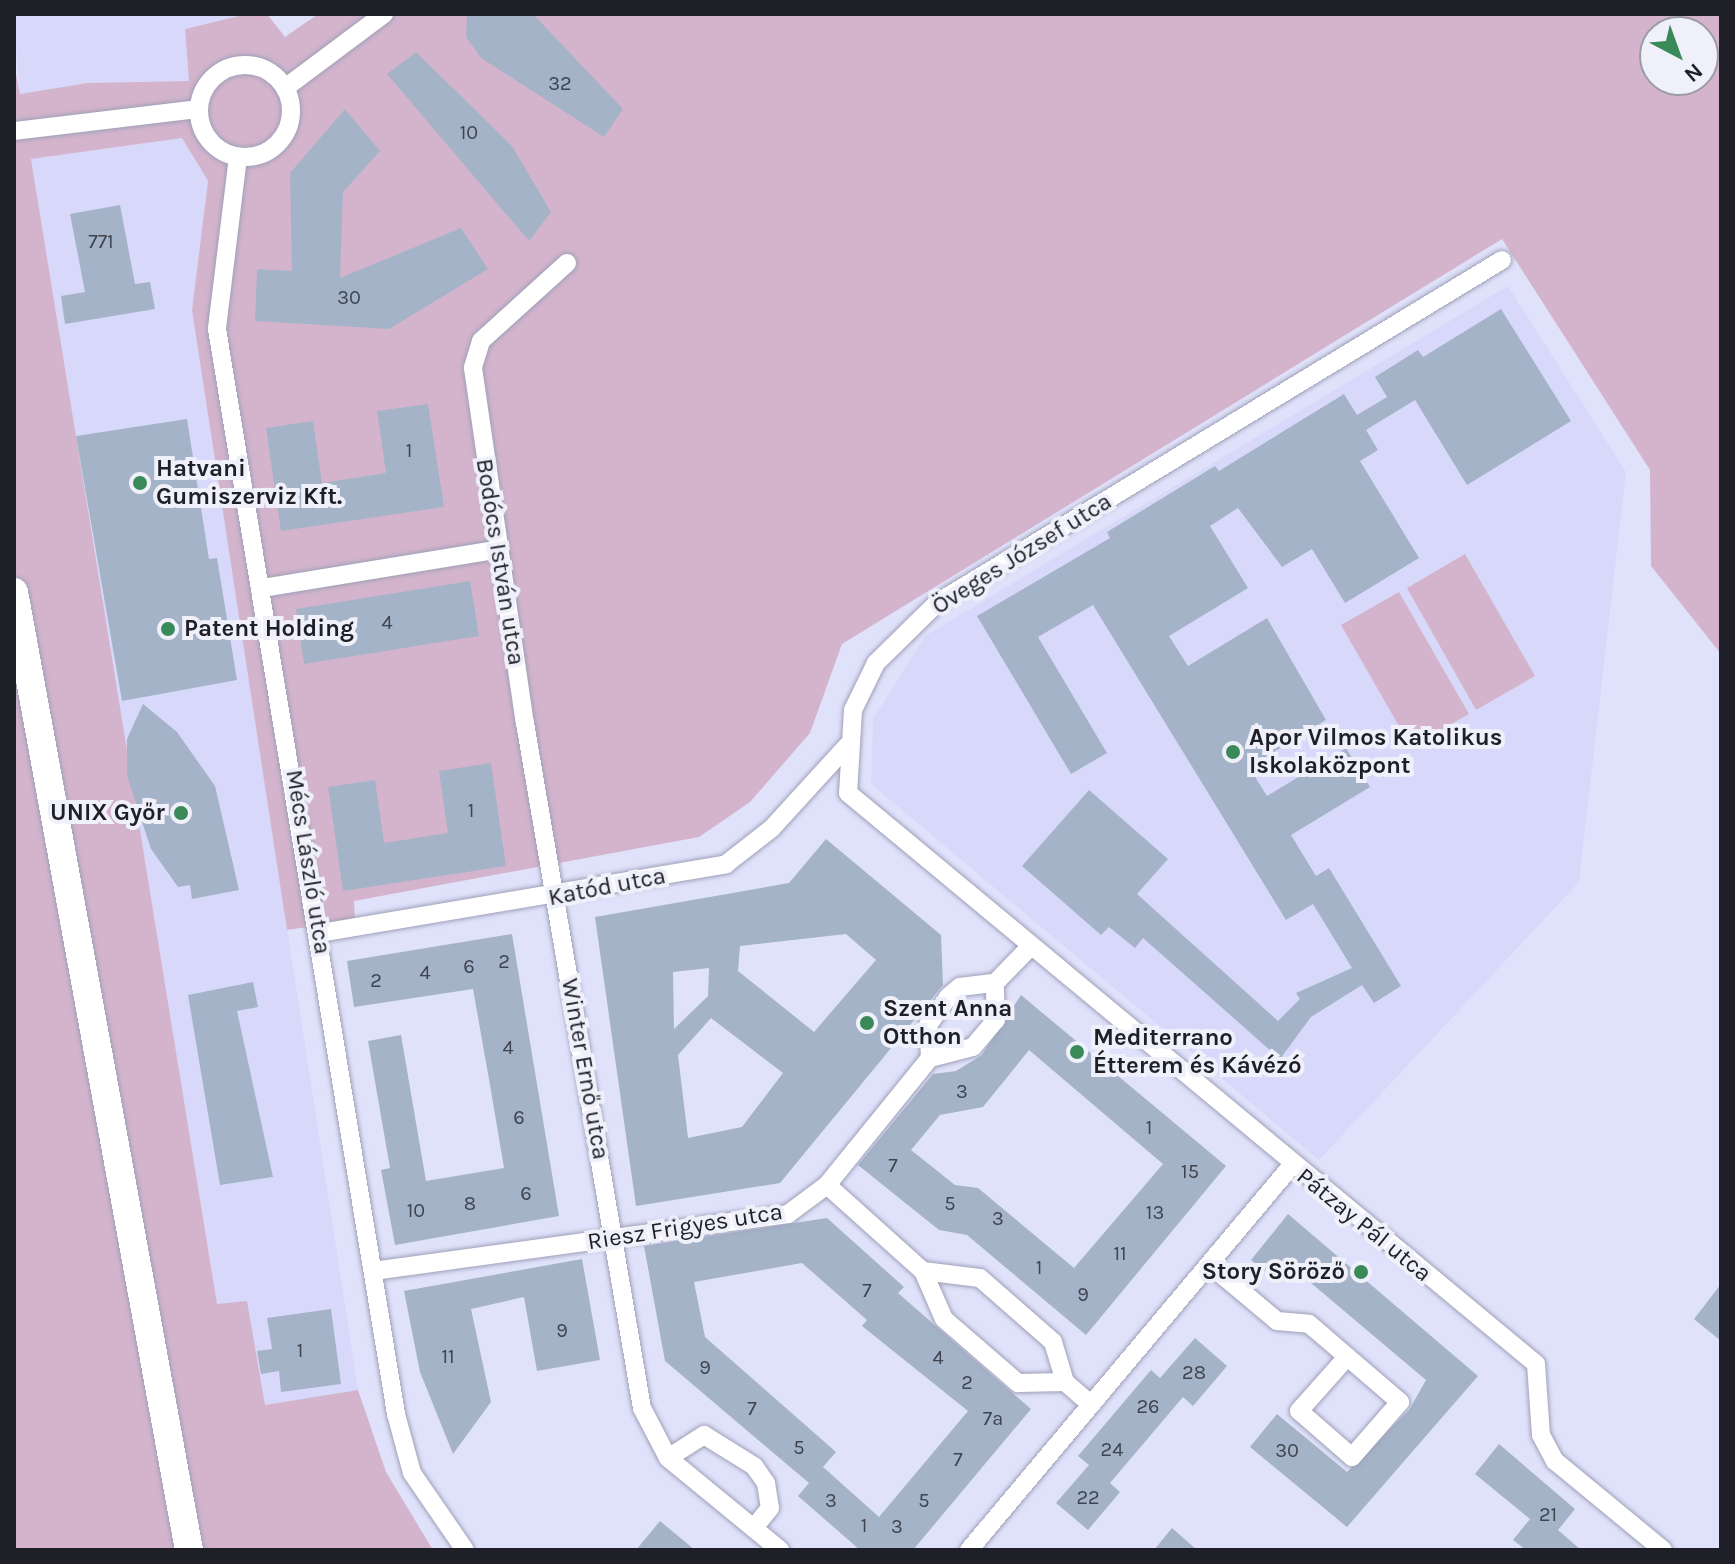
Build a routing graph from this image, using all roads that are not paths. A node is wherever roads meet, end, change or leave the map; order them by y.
1 (384, 14) edge
2 (285, 88) junction
3 (199, 109) junction
4 (14, 131) edge
5 (238, 157) junction
6 (1502, 260) dead end
7 (567, 263) dead end
8 (496, 550) junction
9 (263, 588) junction
10 (14, 592) edge
11 (847, 746) junction
12 (554, 898) junction
13 (320, 933) junction
14 (1029, 948) junction
15 (995, 983) junction
16 (930, 1058) junction
17 (1293, 1164) junction
18 (827, 1185) junction
19 (615, 1239) junction
20 (1209, 1264) junction
21 (373, 1271) junction
22 (923, 1271) junction
23 (1347, 1357) junction
24 (1065, 1382) junction
25 (1090, 1404) junction
26 (668, 1458) junction
27 (754, 1528) junction
28 (189, 1550) edge
29 (465, 1550) edge
30 (780, 1550) edge
31 (969, 1550) edge
32 (1663, 1550) edge

1 - 2 street
2 - 3 street
2 - 5 street
3 - 4 street
3 - 5 street
5 - 9 street, Mécs László utca
6 - 11 street, Öveges József utca
7 - 8 street, Bodócs István utca
8 - 9 street
8 - 12 street, Bodócs István utca
9 - 13 street, Mécs László utca
10 - 28 main road
11 - 12 street, Katód utca
11 - 14 street, Öveges József utca
12 - 13 street, Katód utca
12 - 19 street, Winter Ernő utca
13 - 21 street, Mécs László utca
14 - 15 street
14 - 17 street, Öveges József utca
15 - 16 street
15 - 16 street
16 - 18 street, Riesz Frigyes utca
17 - 20 street, Pátzay Pál utca
17 - 32 street, Pátzay Pál utca
18 - 19 street, Riesz Frigyes utca
18 - 22 street
19 - 21 street, Riesz Frigyes utca
19 - 26 street, Winter Ernő utca
20 - 23 street
20 - 25 street, Pátzay Pál utca
21 - 29 street, Mécs László utca
22 - 24 street
22 - 24 street
23 - 23 street
24 - 25 street
25 - 31 street, Pátzay Pál utca
26 - 27 street
26 - 27 street
27 - 30 street

